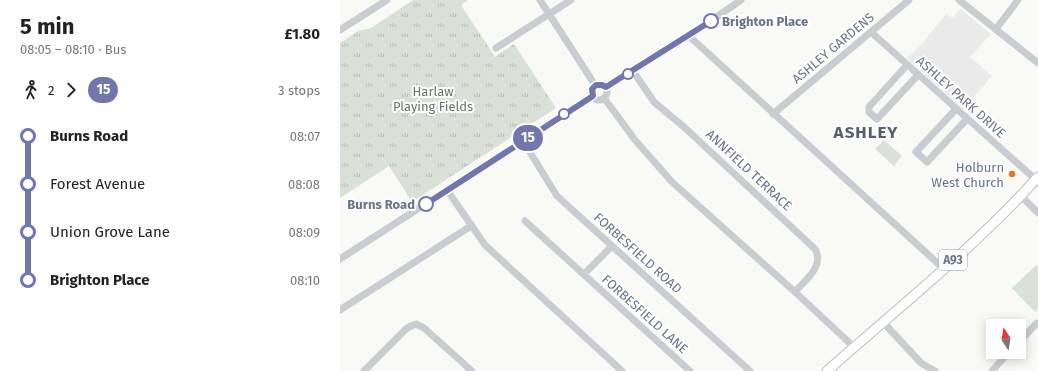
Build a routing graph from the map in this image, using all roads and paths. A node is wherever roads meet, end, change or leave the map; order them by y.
1 (388, 0) edge
2 (540, 0) edge
3 (571, 0) edge
4 (741, 0) edge
5 (909, 0) edge
6 (959, 0) edge
7 (1018, 0) edge
8 (549, 14) junction
9 (996, 29) junction
10 (340, 30) edge
11 (871, 32) junction
12 (689, 36) junction
13 (496, 48) dead end
14 (1038, 63) edge
15 (907, 65) junction
16 (633, 70) junction
17 (918, 75) junction
18 (596, 85) junction
19 (606, 87) junction
20 (593, 96) junction
21 (604, 98) junction
22 (956, 109) junction
23 (773, 114) junction
24 (967, 119) junction
25 (523, 141) junction
26 (1037, 179) edge
27 (447, 190) junction
28 (1021, 196) junction
29 (1038, 213) edge
30 (525, 221) dead end
31 (471, 226) junction
32 (612, 246) junction
33 (340, 259) edge
34 (944, 269) junction
35 (584, 274) junction
36 (795, 292) junction
37 (340, 310) edge
38 (883, 322) junction
39 (1037, 323) dead end
40 (1026, 335) edge
41 (854, 347) junction
42 (1003, 359) edge
43 (364, 371) edge
44 (472, 371) edge
45 (622, 371) edge
46 (690, 371) edge
47 (750, 371) edge
48 (827, 371) edge
49 (934, 371) edge
50 (992, 371) edge

1 - 10 street
2 - 8 street
3 - 8 street
4 - 12 street
5 - 11 street, ASHLEY GARDENS
6 - 9 street
7 - 9 street
8 - 13 street
8 - 18 street
9 - 14 street
11 - 15 street, ASHLEY PARK DRIVE
11 - 23 street, ASHLEY GARDENS
12 - 16 street
12 - 23 street
15 - 17 street, ASHLEY PARK DRIVE
15 - 17 street
16 - 19 street
16 - 36 street, ANNFIELD TERRACE
17 - 22 street, ASHLEY PARK DRIVE
18 - 19 street
18 - 20 street
19 - 21 street
20 - 21 street
20 - 25 street
21 - 36 street
22 - 24 street, ASHLEY PARK DRIVE
22 - 24 street
23 - 34 street
24 - 26 street, ASHLEY PARK DRIVE
25 - 27 street
25 - 32 street, FORBESFIELD ROAD
26 - 28 main road, A93
27 - 31 street
27 - 33 street
28 - 29 street
28 - 34 main road, A93
30 - 35 street, FORBESFIELD LANE
31 - 37 street
31 - 45 street
32 - 35 street, FORBESFIELD LANE
32 - 47 street, FORBESFIELD ROAD
34 - 38 main road, A93
35 - 46 street, FORBESFIELD LANE
36 - 41 street
38 - 41 main road, A93
38 - 49 street
39 - 40 street
41 - 48 main road, A93
42 - 50 street
43 - 44 street

